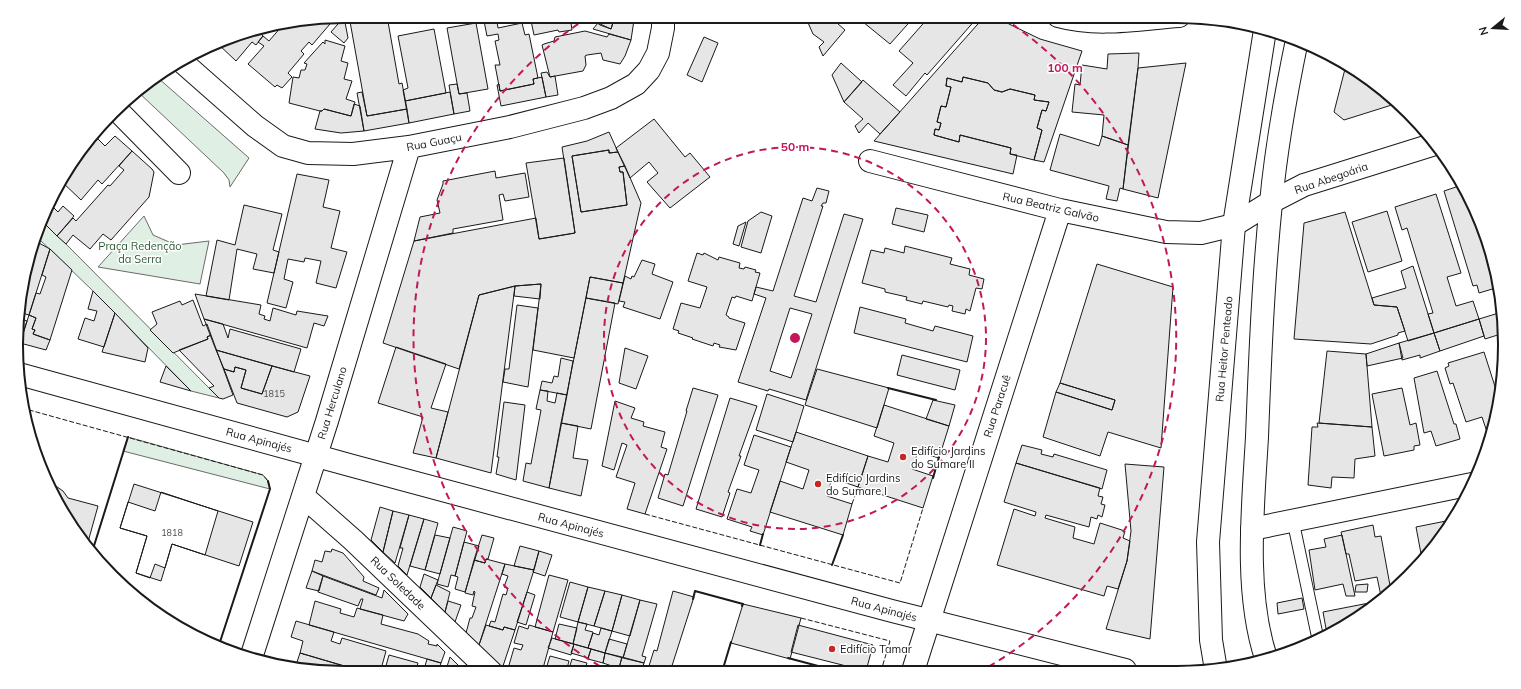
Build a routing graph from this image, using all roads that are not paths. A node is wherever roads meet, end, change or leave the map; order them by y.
1 (663, 23) edge
2 (1264, 35) edge
3 (1297, 46) edge
4 (186, 65) edge
5 (121, 113) edge
6 (1429, 146) edge
7 (409, 147) junction
8 (870, 161) dead end
9 (179, 173) dead end
10 (1271, 202) junction
11 (1060, 210) junction
12 (1234, 225) junction
13 (25, 376) edge
14 (316, 455) junction
15 (1466, 485) edge
16 (303, 496) junction
17 (1293, 521) junction
18 (1252, 529) junction
19 (929, 621) junction
20 (1317, 634) edge
21 (253, 653) edge
22 (1265, 654) edge
23 (1215, 663) edge
24 (486, 666) edge
25 (915, 666) edge
26 (1109, 666) edge

1 - 7 street, Rua Guaçu
2 - 12 street, Rua Heitor Penteado
3 - 10 street
4 - 7 street, Rua Guaçu
5 - 9 street
6 - 10 street, Rua Abegoária
7 - 14 street, Rua Herculano
8 - 11 street, Rua Beatriz Galvão
10 - 12 street, Rua Abegoária
10 - 18 street
11 - 12 street, Rua Beatriz Galvão
11 - 19 street, Rua Paracuê
12 - 23 street, Rua Heitor Penteado
13 - 14 street, Rua Apinajés
14 - 16 street, Rua Herculano
14 - 19 street, Rua Apinajés
15 - 17 street
16 - 21 street, Rua Herculano
16 - 24 street, Rua Soledade
17 - 18 street
17 - 20 lane
18 - 22 street
19 - 25 street, Rua Paracuê
19 - 26 street, Rua Apinajés

